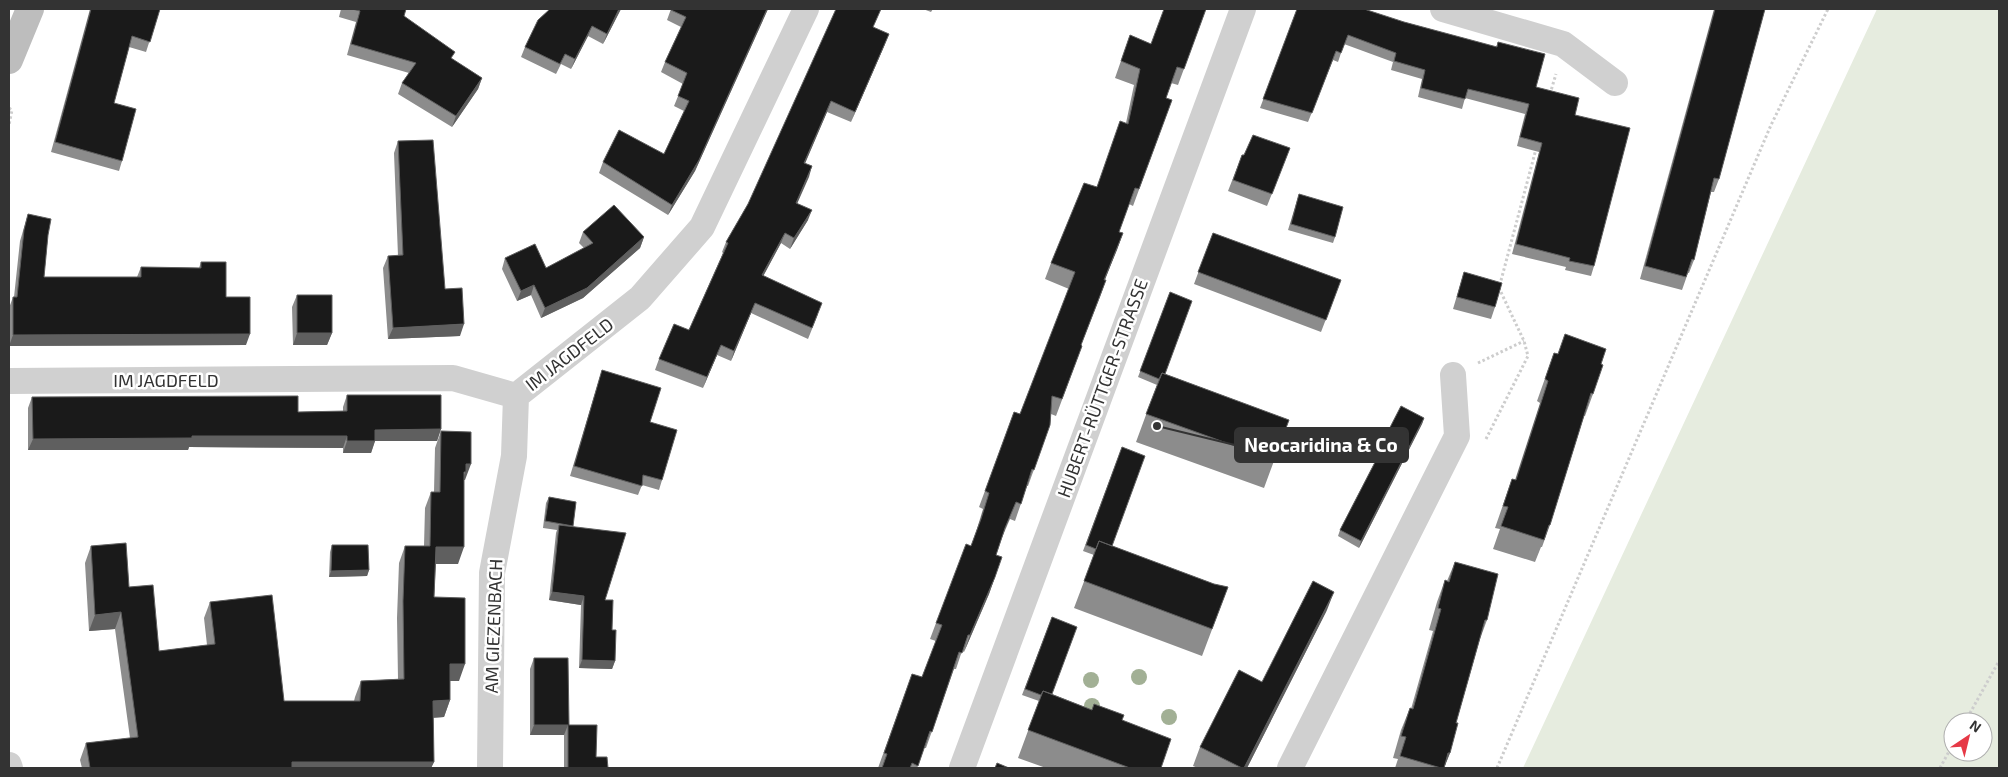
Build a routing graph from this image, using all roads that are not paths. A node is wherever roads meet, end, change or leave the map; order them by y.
1 (30, 9) edge
2 (806, 9) edge
3 (1243, 9) edge
4 (1443, 9) edge
5 (9, 60) edge
6 (1615, 83) dead end
7 (1453, 375) road end
8 (9, 381) edge
9 (516, 396) junction
10 (490, 768) edge
11 (962, 768) edge
12 (1290, 768) edge

1 - 5 main road
2 - 9 street, IM JAGDFELD
3 - 11 street, HUBERT-RÜTTGER-STRASSE
4 - 6 street
7 - 12 street
8 - 9 street, IM JAGDFELD
9 - 10 street, AM GIEZENBACH

